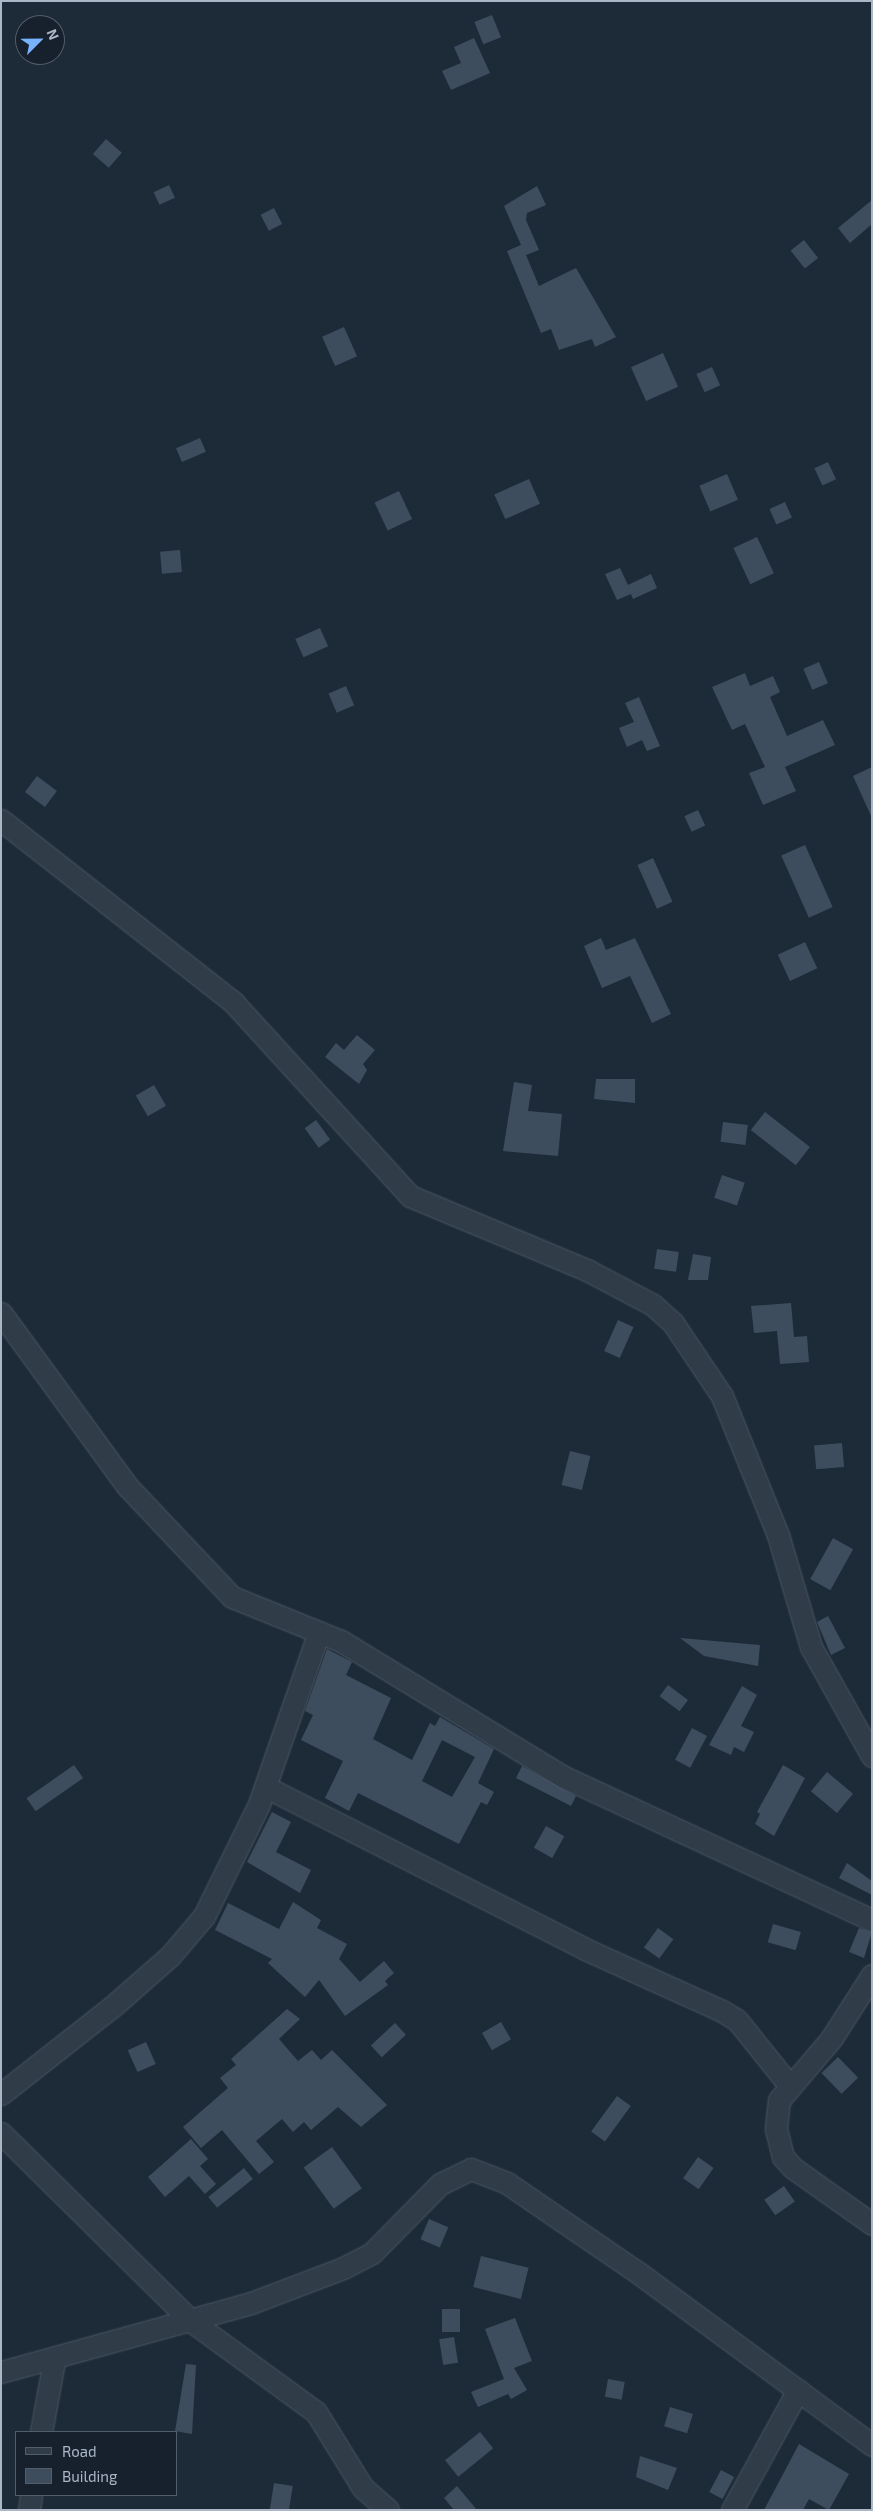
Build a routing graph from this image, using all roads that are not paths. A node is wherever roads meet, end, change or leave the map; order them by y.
1 (1, 820) edge
2 (1, 1313) edge
3 (319, 1632) junction
4 (872, 1756) edge
5 (266, 1787) junction
6 (872, 1920) edge
7 (872, 1975) edge
8 (789, 2085) junction
9 (1, 2094) edge
10 (1, 2133) edge
11 (872, 2224) edge
12 (191, 2321) junction
13 (54, 2361) junction
14 (1, 2372) edge
15 (798, 2390) junction
16 (42, 2431) edge
17 (872, 2445) edge
18 (31, 2496) edge
19 (29, 2510) edge
20 (388, 2510) edge
21 (732, 2510) edge

1 - 4 street
2 - 3 street
3 - 5 street
3 - 6 street
5 - 8 street
5 - 9 street
7 - 8 street
8 - 11 street
10 - 12 street
12 - 13 street
12 - 15 street
12 - 20 street
13 - 14 street
13 - 16 street
15 - 17 street
15 - 21 street
18 - 19 street

